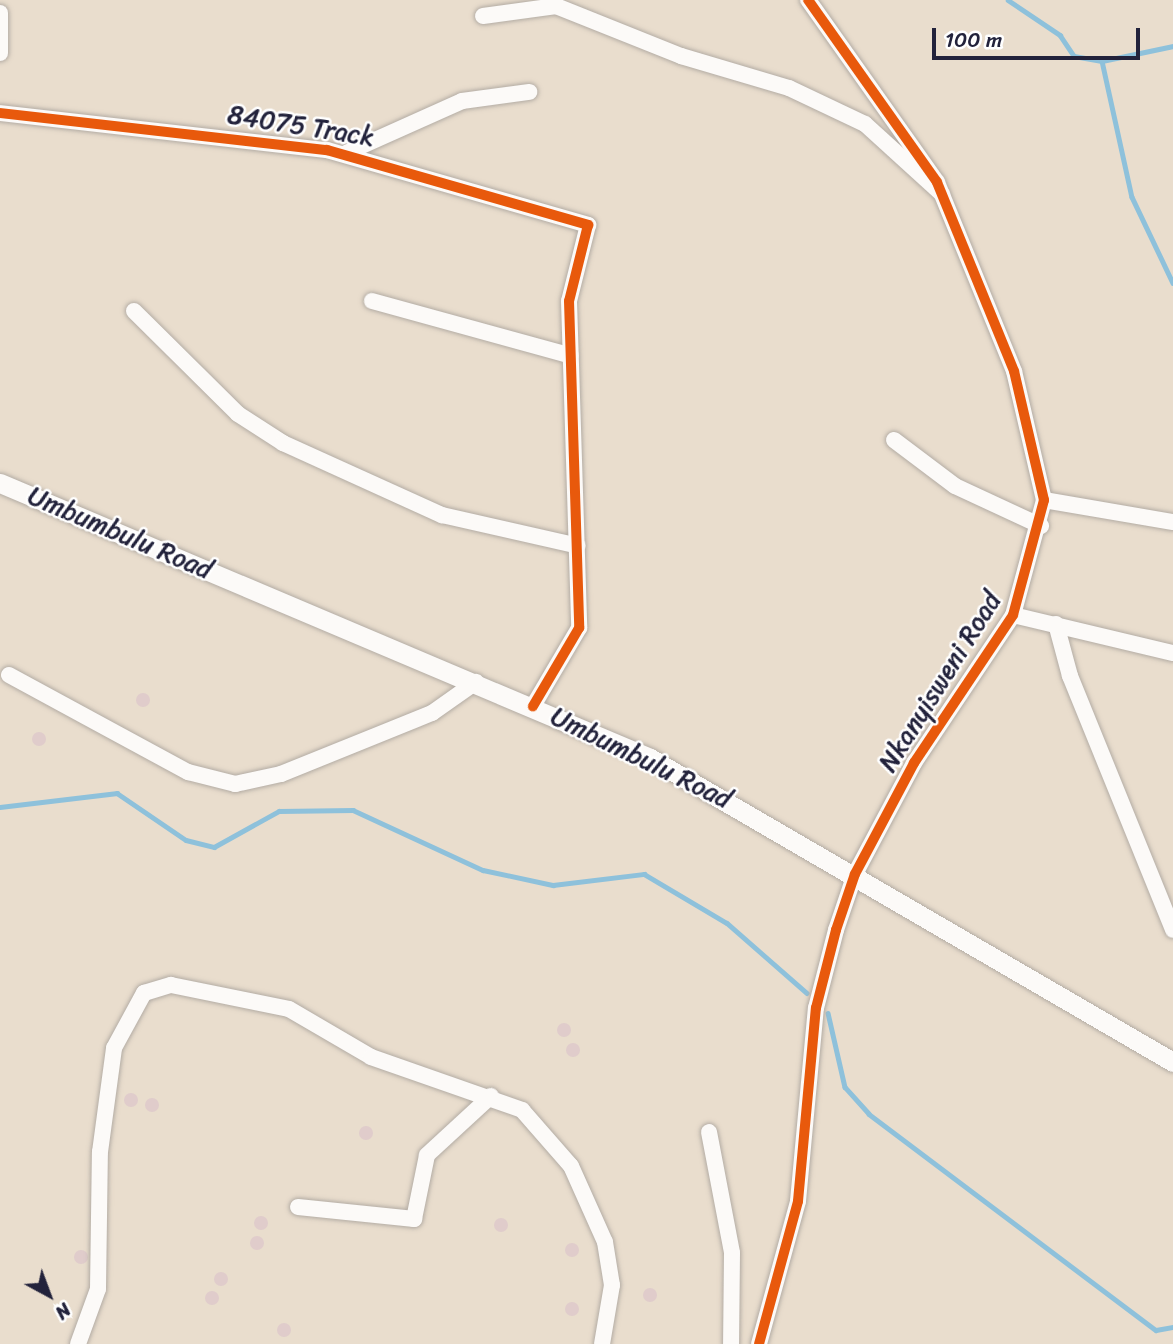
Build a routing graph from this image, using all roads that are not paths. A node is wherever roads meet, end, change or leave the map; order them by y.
1 (808, 0) edge
2 (0, 13) edge
3 (483, 16) dead end
4 (0, 53) edge
5 (529, 92) dead end
6 (0, 113) edge
7 (346, 153) junction
8 (942, 194) junction
9 (372, 301) dead end
10 (134, 311) dead end
11 (571, 356) junction
12 (894, 440) dead end
13 (0, 483) edge
14 (1044, 500) junction
15 (1173, 522) edge
16 (1041, 526) junction
17 (578, 547) junction
18 (1013, 615) junction
19 (1056, 624) junction
20 (1173, 653) edge
21 (9, 675) dead end
22 (476, 682) junction
23 (533, 706) junction
24 (855, 874) junction
25 (1173, 930) edge
26 (1173, 1062) edge
27 (491, 1096) junction
28 (709, 1132) dead end
29 (298, 1207) dead end
30 (78, 1344) edge
31 (602, 1344) edge
32 (731, 1344) edge
33 (759, 1344) edge

1 - 8 street, Nkanyisweni Road
2 - 4 street
3 - 8 street
5 - 7 street
6 - 7 street, 84075 Track
7 - 11 street, 84075 Track
8 - 14 street, Nkanyisweni Road
9 - 11 street
10 - 17 street
11 - 17 street
12 - 16 street
13 - 22 main road, Umbumbulu Road
14 - 15 street
14 - 16 street, Nkanyisweni Road
16 - 18 street, Nkanyisweni Road
17 - 23 street
18 - 19 street
18 - 24 street, Nkanyisweni Road
19 - 20 street
19 - 25 street
21 - 22 street
22 - 23 main road, Umbumbulu Road
23 - 24 main road, Umbumbulu Road
24 - 26 main road, Umbumbulu Road
24 - 33 street, Nkanyisweni Road
27 - 29 street
27 - 30 street
27 - 31 street
28 - 32 street

